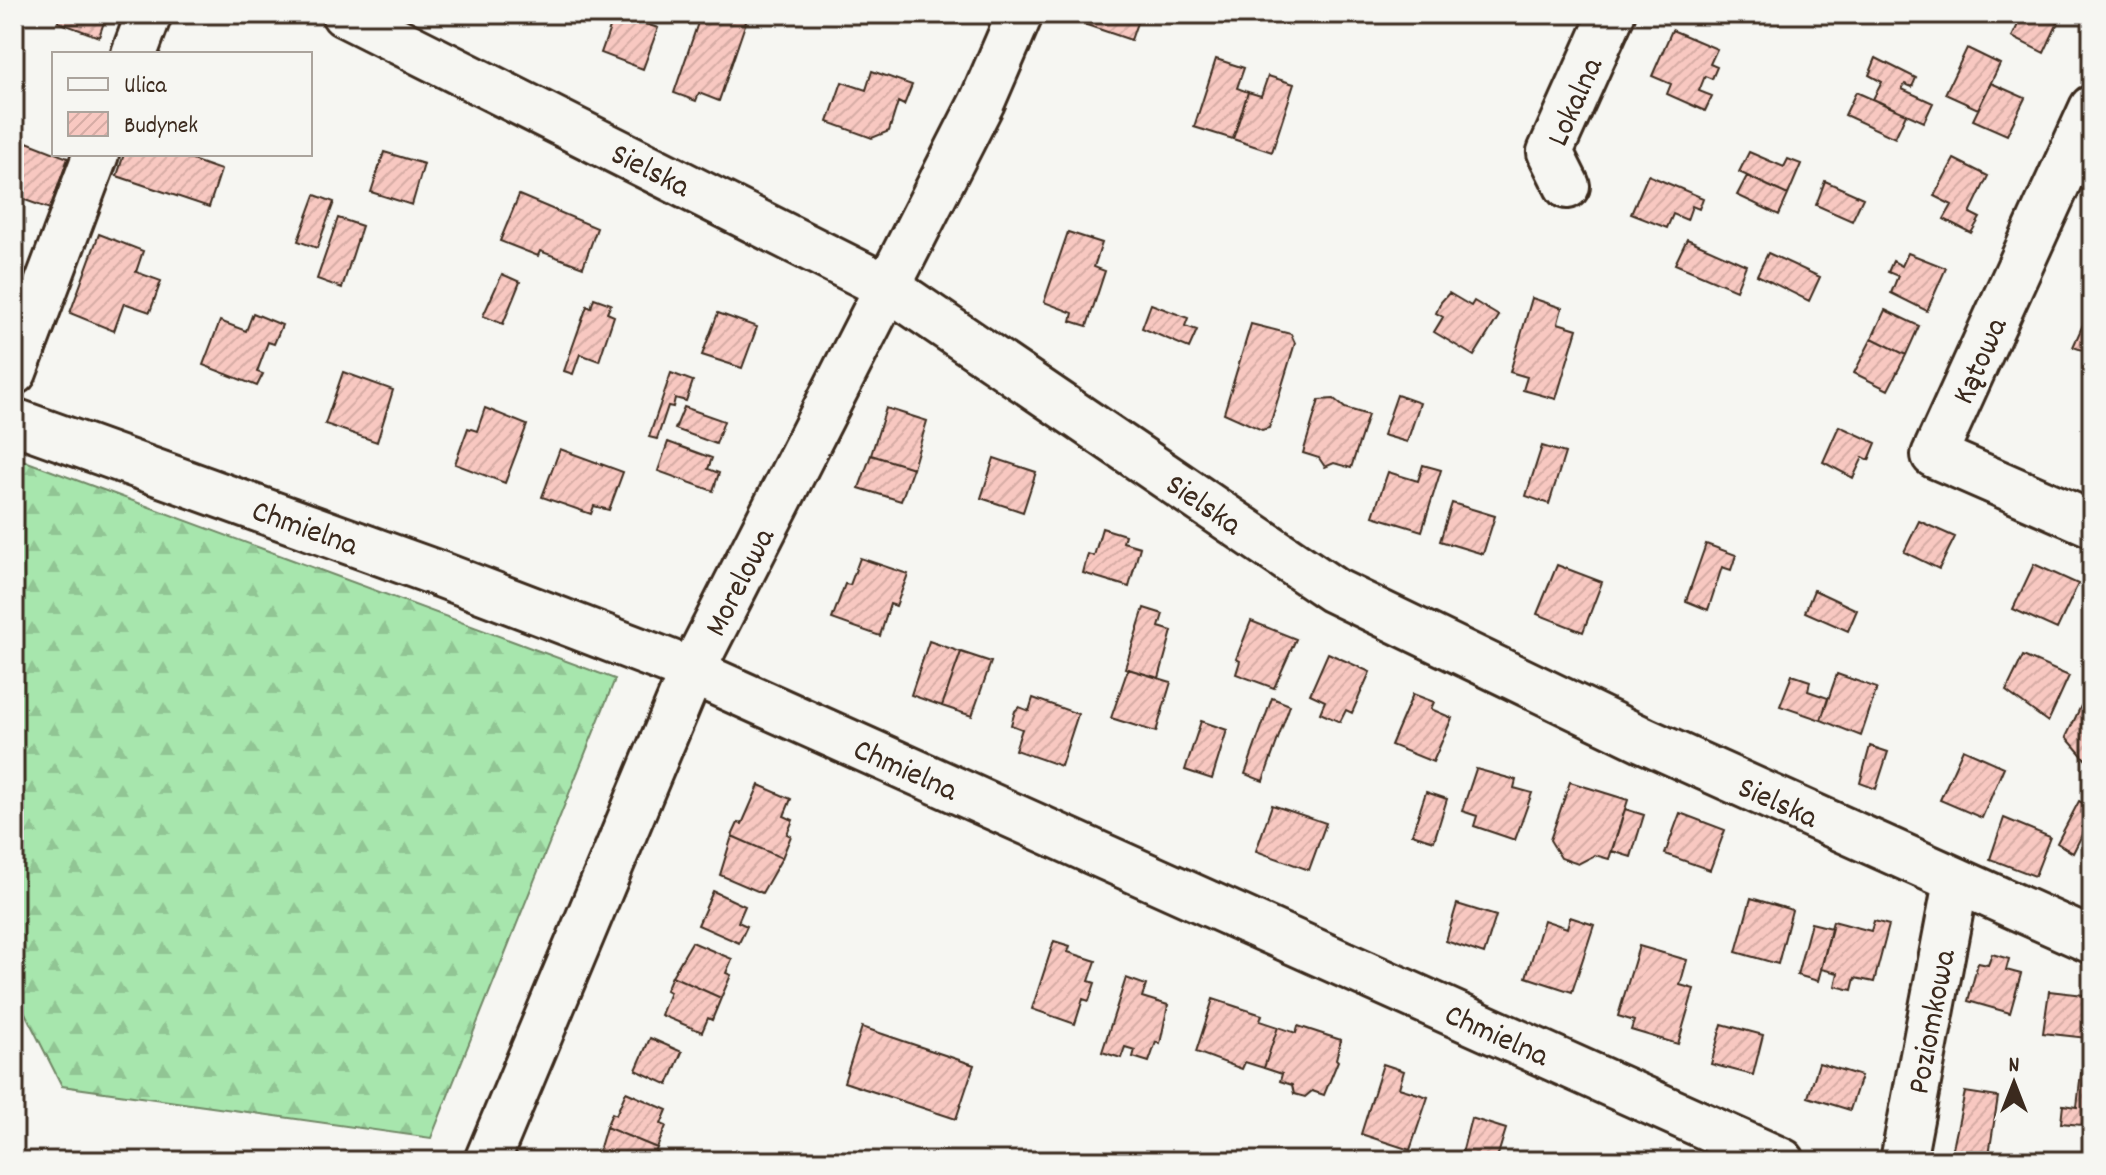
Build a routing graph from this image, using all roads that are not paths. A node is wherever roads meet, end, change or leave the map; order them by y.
1 (149, 14) edge
2 (344, 14) edge
3 (1020, 14) edge
4 (1612, 14) edge
5 (135, 52) edge
6 (2092, 108) edge
7 (95, 156) edge
8 (1567, 186) dead end
9 (889, 288) junction
10 (14, 372) edge
11 (14, 421) edge
12 (2092, 524) edge
13 (692, 671) junction
14 (1956, 882) junction
15 (2092, 941) edge
16 (487, 1161) edge
17 (1782, 1161) edge
18 (1903, 1161) edge

1 - 5 street
2 - 9 street, Sielska
3 - 9 street, Morelowa
4 - 8 street, Lokalna
6 - 12 street, Kątowa
7 - 10 street
9 - 13 street, Morelowa
9 - 14 street, Sielska
11 - 13 street, Chmielna
13 - 16 street, Morelowa
13 - 17 street, Chmielna
14 - 15 street, Sielska
14 - 18 street, Poziomkowa

